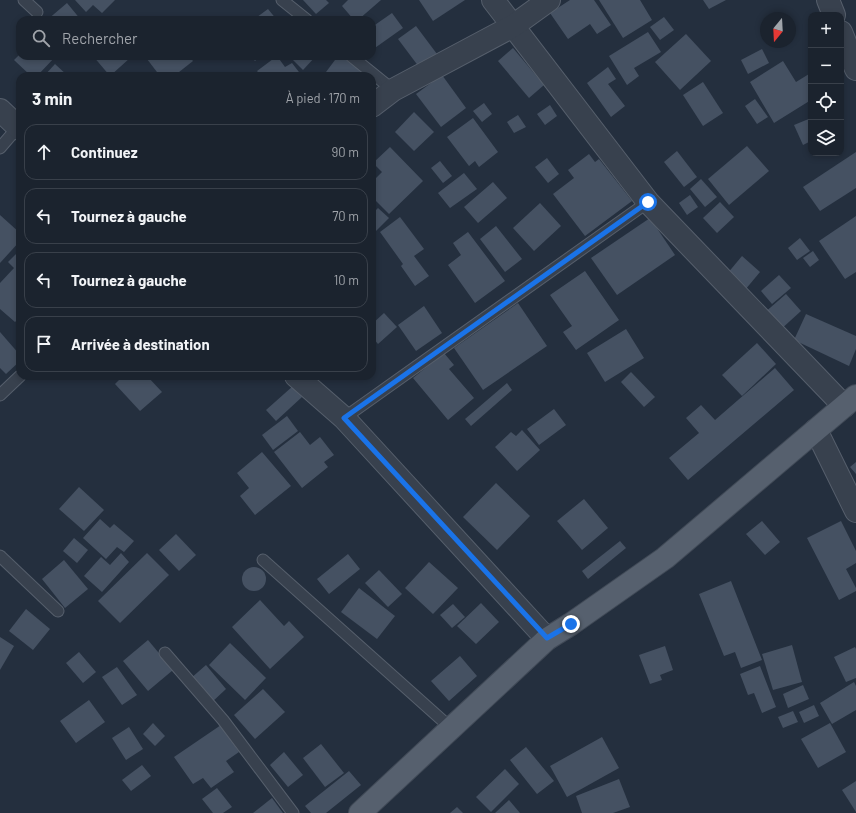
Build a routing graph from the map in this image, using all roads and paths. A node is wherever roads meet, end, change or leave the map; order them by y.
1 (24, 0) edge
2 (282, 0) edge
3 (492, 0) edge
4 (549, 0) edge
5 (828, 0) edge
6 (37, 12) dead end
7 (833, 12) edge
8 (302, 16) edge
9 (513, 26) junction
10 (844, 39) edge
11 (356, 60) edge
12 (856, 69) edge
13 (371, 72) edge
14 (376, 76) edge
15 (393, 90) junction
16 (376, 103) edge
17 (0, 110) edge
18 (16, 125) edge
19 (16, 131) edge
20 (0, 148) edge
21 (648, 202) junction
22 (16, 380) edge
23 (301, 380) edge
24 (0, 395) edge
25 (850, 401) edge
26 (344, 418) junction
27 (816, 430) junction
28 (856, 511) edge
29 (0, 556) edge
30 (263, 560) dead end
31 (58, 611) dead end
32 (547, 638) junction
33 (165, 653) dead end
34 (452, 729) junction
35 (293, 813) edge
36 (360, 813) edge

1 - 6 lane
2 - 8 lane
3 - 9 street
4 - 9 street
5 - 7 street
9 - 15 street
9 - 21 street
10 - 12 street
11 - 13 lane
14 - 15 lane
15 - 16 street
17 - 18 street
19 - 20 lane
21 - 25 street
21 - 26 lane
22 - 24 lane
23 - 26 street
25 - 27 main road
26 - 32 street
27 - 28 street
27 - 32 main road
29 - 31 lane
30 - 34 lane
32 - 34 main road
33 - 35 lane
34 - 36 main road

